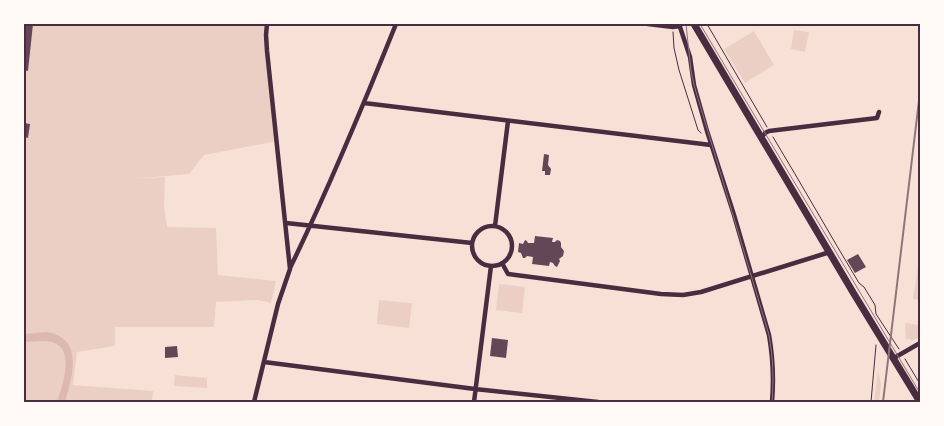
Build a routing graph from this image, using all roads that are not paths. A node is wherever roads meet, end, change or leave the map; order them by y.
1 (268, 24) edge
2 (396, 24) edge
3 (648, 24) edge
4 (694, 24) edge
5 (680, 25) edge
6 (364, 103) junction
7 (879, 112) dead end
8 (508, 121) junction
9 (762, 137) junction
10 (711, 145) junction
11 (286, 223) junction
12 (310, 226) junction
13 (495, 226) junction
14 (472, 243) junction
15 (830, 252) junction
16 (502, 263) junction
17 (491, 266) junction
18 (290, 269) junction
19 (752, 277) junction
20 (920, 343) edge
21 (894, 358) junction
22 (264, 362) junction
23 (475, 389) junction
24 (254, 402) edge
25 (474, 402) edge
26 (598, 402) edge
27 (772, 402) edge
28 (920, 402) edge

1 - 11 street
2 - 6 street
3 - 5 street
4 - 9 main road
5 - 10 street
6 - 8 street
6 - 12 street
7 - 9 street
8 - 10 street
8 - 13 street
9 - 15 main road
10 - 19 street
11 - 12 street
11 - 18 street
12 - 14 street
12 - 18 street
13 - 14 street
13 - 16 street
14 - 17 street
15 - 19 street
15 - 21 main road
16 - 17 street
16 - 19 street
17 - 23 street
18 - 22 street
19 - 27 street
20 - 21 street
21 - 28 main road
22 - 23 street
22 - 24 street
23 - 25 street
23 - 26 street

